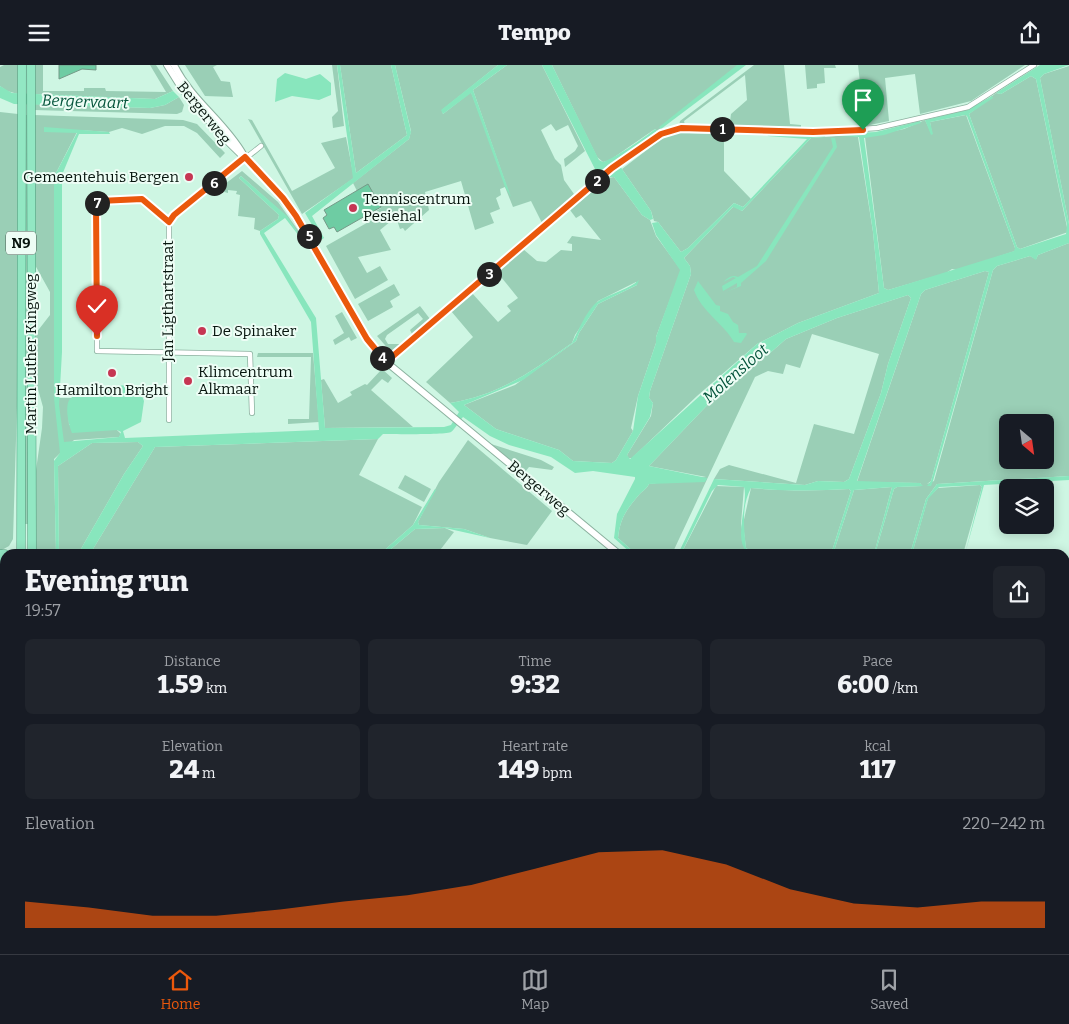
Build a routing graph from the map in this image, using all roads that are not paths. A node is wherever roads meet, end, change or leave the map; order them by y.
1 (22, 65) edge
2 (31, 65) edge
3 (167, 65) edge
4 (174, 65) edge
5 (1034, 65) edge
6 (261, 145) dead end
7 (245, 157) junction
8 (169, 222) junction
9 (30, 259) junction
10 (36, 275) dead end
11 (35, 329) dead end
12 (30, 346) junction
13 (168, 353) junction
14 (391, 358) junction
15 (252, 413) dead end
16 (169, 421) dead end
17 (20, 549) edge
18 (32, 549) edge
19 (614, 549) edge

1 - 17 highway, Martin Luther Kingweg / N9
2 - 9 highway, Martin Luther Kingweg / N9
3 - 7 main road, Bergerweg
4 - 7 main road, Bergerweg
5 - 14 street
6 - 7 street
7 - 8 street, Jan Ligthartstraat
7 - 14 main road, Bergerweg
8 - 13 street, Jan Ligthartstraat
8 - 13 street
9 - 10 highway, N9
9 - 12 highway, Martin Luther Kingweg / N9
11 - 12 highway, N9
12 - 18 highway, Martin Luther Kingweg / N9
13 - 15 street
13 - 16 street, Jan Ligthartstraat
14 - 19 main road, Bergerweg

